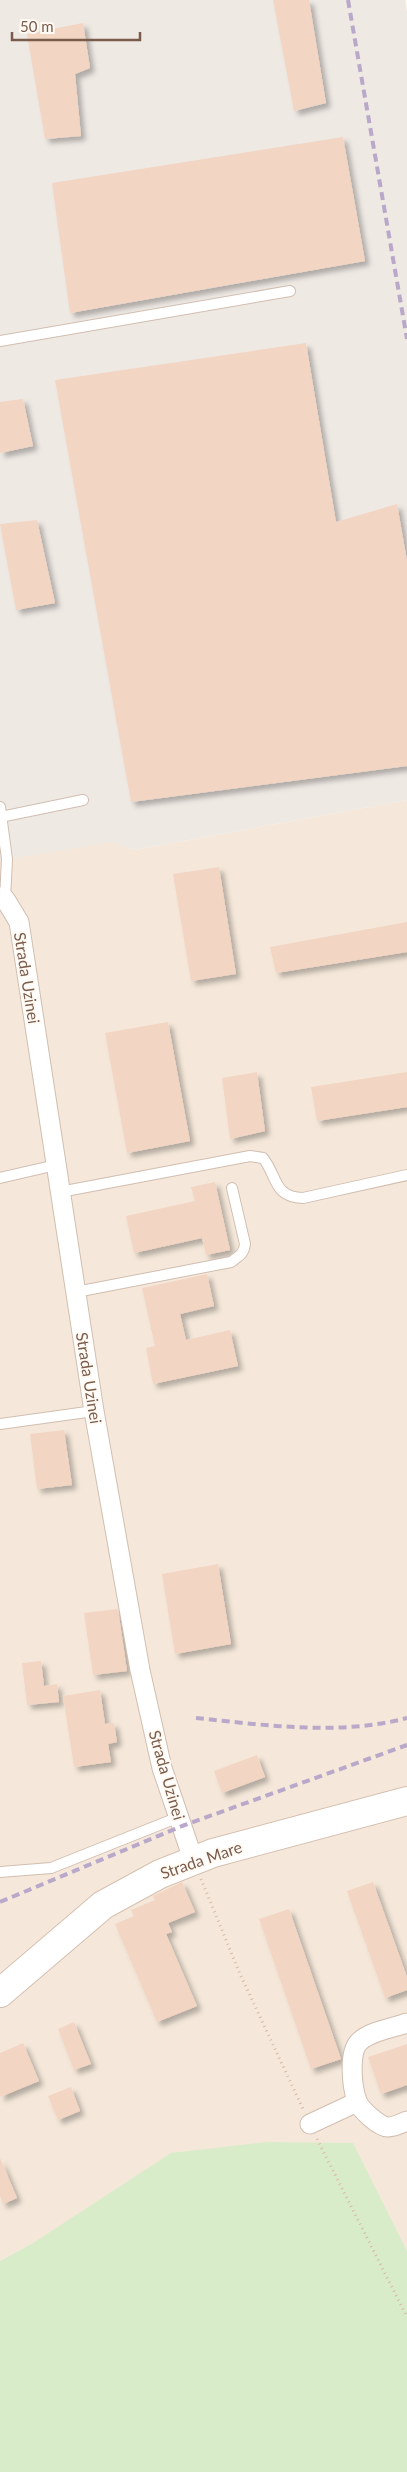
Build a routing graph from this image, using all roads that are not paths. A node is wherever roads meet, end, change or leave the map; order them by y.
1 (290, 291) dead end
2 (0, 341) edge
3 (83, 800) dead end
4 (1, 813) edge
5 (2, 898) edge
6 (56, 1165) junction
7 (407, 1175) edge
8 (0, 1178) edge
9 (232, 1188) dead end
10 (60, 1192) junction
11 (76, 1292) junction
12 (94, 1411) junction
13 (0, 1424) edge
14 (407, 1801) edge
15 (179, 1818) junction
16 (193, 1859) junction
17 (0, 1872) edge
18 (0, 1993) edge
19 (407, 2023) edge
20 (357, 2102) junction
21 (407, 2121) edge
22 (310, 2124) road end

1 - 2 lane
3 - 4 lane
4 - 5 lane
5 - 6 street, Strada Uzinei
6 - 8 lane
6 - 10 street, Strada Uzinei
7 - 10 lane
9 - 11 lane
10 - 11 street, Strada Uzinei
11 - 12 street, Strada Uzinei
12 - 13 lane
12 - 15 street, Strada Uzinei
14 - 16 main road, Strada Mare
15 - 16 street, Strada Uzinei
15 - 17 lane
16 - 18 main road, Strada Mare
19 - 20 street
20 - 21 street
20 - 22 street

